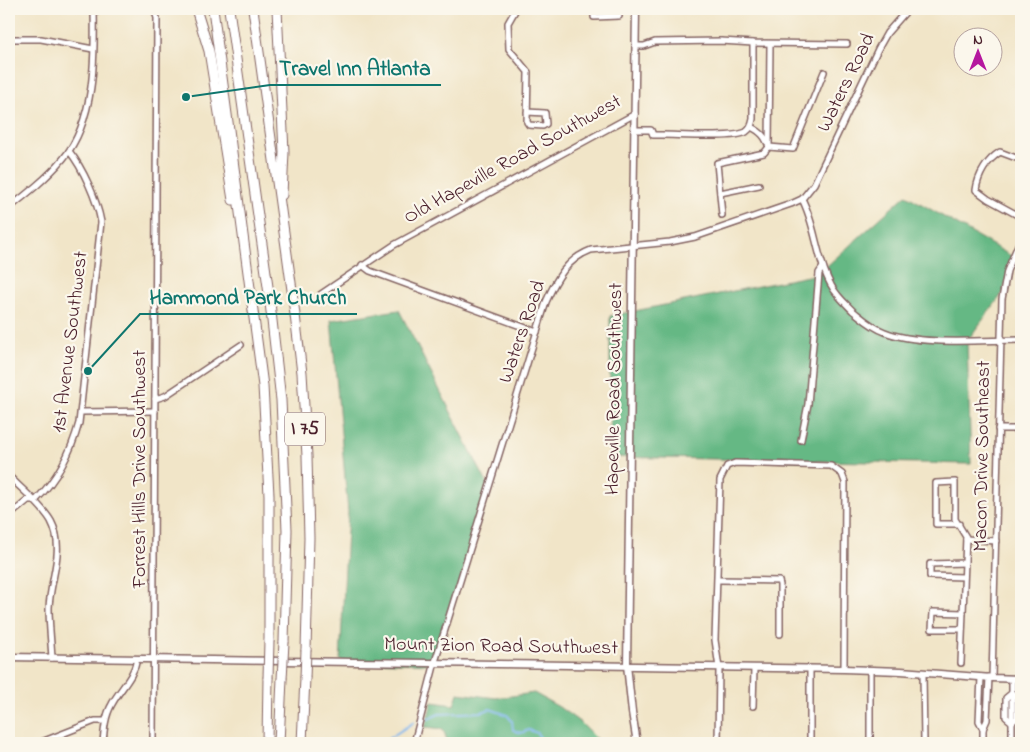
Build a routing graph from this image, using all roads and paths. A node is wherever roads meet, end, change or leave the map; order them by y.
1 (94, 9) edge
2 (154, 9) edge
3 (196, 9) edge
4 (213, 9) edge
5 (229, 9) edge
6 (253, 9) edge
7 (277, 9) edge
8 (516, 9) edge
9 (594, 9) edge
10 (636, 9) edge
11 (908, 9) edge
12 (619, 16) dead end
13 (9, 39) edge
14 (753, 44) junction
15 (770, 44) junction
16 (847, 44) dead end
17 (636, 46) junction
18 (93, 49) junction
19 (824, 72) dead end
20 (527, 112) dead end
21 (635, 114) junction
22 (751, 127) junction
23 (635, 130) junction
24 (769, 147) junction
25 (69, 151) junction
26 (1016, 158) dead end
27 (759, 185) dead end
28 (720, 193) junction
29 (802, 199) junction
30 (9, 208) edge
31 (281, 208) junction
32 (722, 215) dead end
33 (1021, 217) edge
34 (1021, 238) edge
35 (634, 245) junction
36 (362, 265) junction
37 (249, 266) junction
38 (823, 267) junction
39 (321, 294) dead end
40 (537, 332) junction
41 (1000, 340) junction
42 (1021, 340) edge
43 (241, 346) dead end
44 (155, 399) junction
45 (155, 411) junction
46 (81, 412) junction
47 (998, 429) junction
48 (1021, 429) edge
49 (801, 440) dead end
50 (9, 476) edge
51 (32, 500) junction
52 (9, 516) edge
53 (958, 524) junction
54 (966, 539) junction
55 (996, 541) junction
56 (965, 563) junction
57 (964, 577) junction
58 (718, 580) junction
59 (963, 613) junction
60 (962, 629) junction
61 (780, 634) dead end
62 (9, 657) edge
63 (52, 658) junction
64 (137, 659) junction
65 (154, 659) junction
66 (435, 662) junction
67 (961, 663) dead end
68 (627, 666) junction
69 (719, 668) junction
70 (754, 669) junction
71 (810, 670) junction
72 (844, 670) junction
73 (870, 670) junction
74 (923, 673) junction
75 (981, 677) junction
76 (991, 678) junction
77 (1012, 678) junction
78 (1021, 679) edge
79 (1012, 693) junction
80 (754, 706) dead end
81 (1006, 709) junction
82 (1015, 709) junction
83 (105, 721) junction
84 (1012, 722) junction
85 (983, 729) junction
86 (38, 743) edge
87 (103, 743) edge
88 (154, 743) edge
89 (267, 743) edge
90 (279, 743) edge
91 (302, 743) edge
92 (414, 743) edge
93 (637, 743) edge
94 (718, 743) edge
95 (810, 743) edge
96 (870, 743) edge
97 (924, 743) edge
98 (983, 743) edge
99 (1012, 743) edge

1 - 18 street
2 - 44 street, Forrest Hills Drive Southwest
3 - 37 highway
4 - 37 highway
5 - 90 highway, I 75, bridge
6 - 31 highway, I 75
7 - 31 highway
8 - 20 street
9 - 12 street
10 - 17 street, Old Hapeville Road Southwest
11 - 29 street, Waters Road
13 - 18 street
14 - 15 street
14 - 17 street
14 - 22 street
15 - 16 street
15 - 24 street
17 - 21 street, Old Hapeville Road Southwest
18 - 25 street
19 - 24 street
21 - 23 street, Hapeville Road Southwest
21 - 36 street, Old Hapeville Road Southwest
22 - 23 street
22 - 24 street
23 - 35 street, Hapeville Road Southwest
24 - 28 street
25 - 30 street
25 - 46 street, 1st Avenue Southwest
26 - 33 street
27 - 28 street
28 - 32 street
29 - 35 street, Waters Road
29 - 38 street
31 - 91 highway, I 75, bridge
34 - 41 street, Macon Drive Southeast
35 - 40 street, Waters Road
35 - 68 street, Hapeville Road Southwest
36 - 39 street, Old Hapeville Road Southwest
36 - 40 street
37 - 89 highway, bridge
38 - 41 street
38 - 49 street
40 - 66 street, Waters Road
41 - 42 street
41 - 47 street, Macon Drive Southeast
43 - 44 street
44 - 45 street, Forrest Hills Drive Southwest
45 - 46 street
45 - 65 street, Forrest Hills Drive Southwest
46 - 51 street, 1st Avenue Southwest
47 - 48 street
47 - 55 street, Macon Drive Southeast
50 - 51 street
51 - 52 street, 1st Avenue Southwest
51 - 63 street
53 - 53 street
53 - 54 street
54 - 55 street
54 - 56 street
55 - 76 street, Macon Drive Southeast
56 - 57 street
56 - 57 street
57 - 59 street
58 - 61 street
58 - 69 street
58 - 72 street
59 - 60 street
59 - 60 street
60 - 67 street
62 - 63 street, Mount Zion Road Southwest
63 - 64 street, Mount Zion Road Southwest
64 - 65 street, Mount Zion Road Southwest
64 - 83 street
65 - 66 street, Mount Zion Road Southwest
65 - 88 street, Forrest Hills Drive Southwest
66 - 68 street, Mount Zion Road Southwest
66 - 92 street, Waters Road
68 - 69 street, Mount Zion Road Southwest
68 - 93 street, Hapeville Road Southwest
69 - 70 street, Mount Zion Road Southwest
69 - 94 street
70 - 71 street, Mount Zion Road Southwest
70 - 80 street
71 - 72 street, Mount Zion Road Southwest
71 - 95 street
72 - 73 street, Mount Zion Road Southwest
73 - 74 street, Mount Zion Road Southwest
73 - 96 street
74 - 75 street, Mount Zion Road Southwest
74 - 97 street
75 - 76 street, Mount Zion Road Southwest
75 - 85 street
76 - 77 street, Mount Zion Road Southwest
76 - 85 street, Macon Drive Southeast
77 - 78 street, Mount Zion Road Southwest
77 - 79 street
79 - 81 street
79 - 82 street
81 - 82 street
81 - 84 street
82 - 84 street
83 - 86 street
83 - 87 street
84 - 99 street
85 - 98 street

